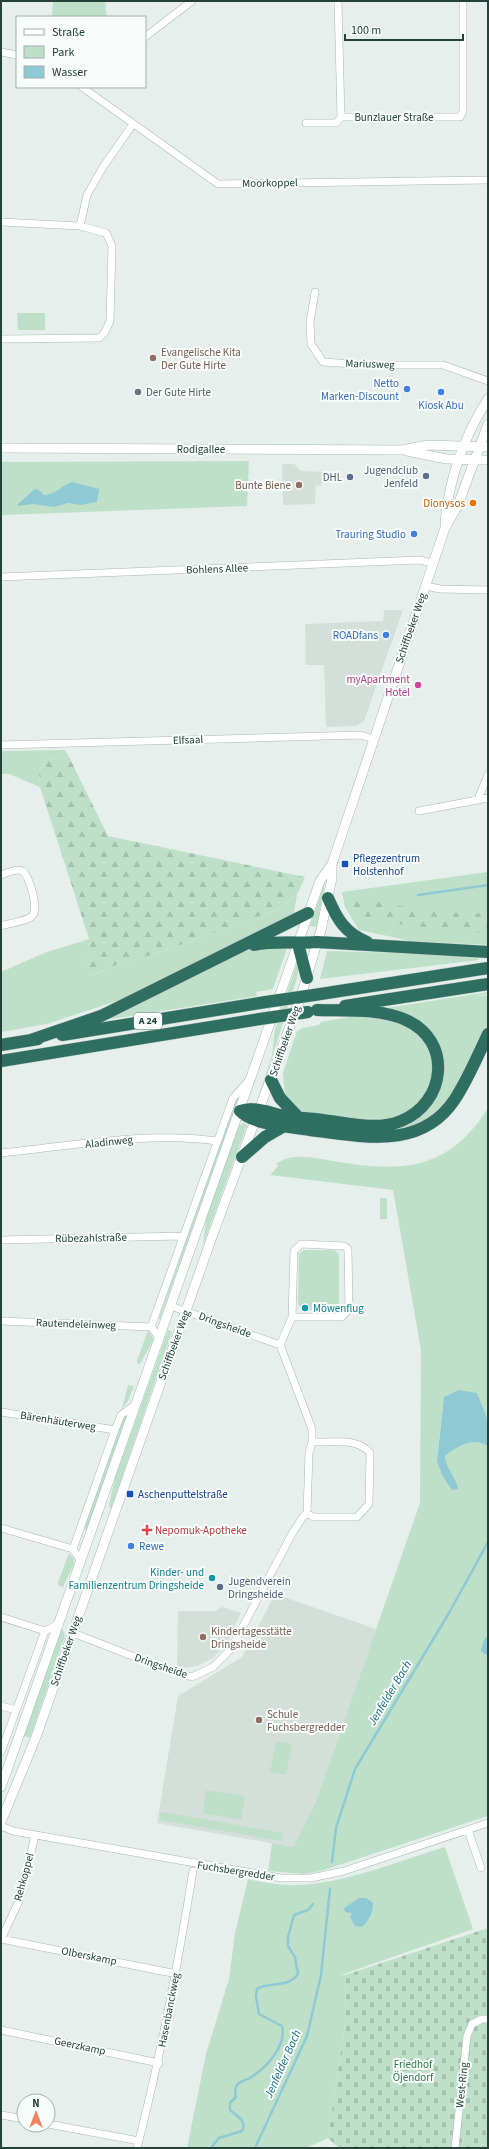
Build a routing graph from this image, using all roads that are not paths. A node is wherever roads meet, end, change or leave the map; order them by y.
1 (192, 1) edge
2 (338, 1) edge
3 (463, 1) edge
4 (146, 36) edge
5 (1, 52) edge
6 (16, 54) edge
7 (83, 88) edge
8 (341, 117) junction
9 (306, 123) dead end
10 (133, 124) junction
11 (488, 180) edge
12 (1, 222) edge
13 (80, 226) junction
14 (315, 292) dead end
15 (1, 339) edge
16 (488, 381) edge
17 (488, 399) edge
18 (488, 424) edge
19 (464, 447) junction
20 (484, 447) edge
21 (1, 448) edge
22 (402, 450) junction
23 (459, 459) junction
24 (475, 460) junction
25 (488, 460) edge
26 (445, 528) junction
27 (433, 563) junction
28 (1, 577) edge
29 (426, 586) junction
30 (488, 590) edge
31 (374, 739) junction
32 (1, 745) edge
33 (488, 775) edge
34 (488, 798) edge
35 (478, 799) junction
36 (419, 811) dead end
37 (332, 864) junction
38 (1, 875) edge
39 (328, 898) junction
40 (308, 913) junction
41 (1, 926) edge
42 (318, 942) junction
43 (298, 944) junction
44 (378, 945) junction
45 (237, 950) junction
46 (488, 952) edge
47 (488, 968) edge
48 (307, 978) junction
49 (488, 984) edge
50 (312, 1011) junction
51 (488, 1034) edge
52 (31, 1040) junction
53 (1, 1045) edge
54 (1, 1061) edge
55 (252, 1077) junction
56 (271, 1080) junction
57 (240, 1111) junction
58 (258, 1114) junction
59 (298, 1117) junction
60 (284, 1126) junction
61 (217, 1141) junction
62 (1, 1153) edge
63 (242, 1157) junction
64 (182, 1236) junction
65 (1, 1240) edge
66 (171, 1306) junction
67 (186, 1311) junction
68 (292, 1317) junction
69 (1, 1321) edge
70 (151, 1327) junction
71 (160, 1338) junction
72 (280, 1345) junction
73 (136, 1404) junction
74 (1, 1412) edge
75 (115, 1430) junction
76 (312, 1442) junction
77 (102, 1503) junction
78 (307, 1514) junction
79 (111, 1521) junction
80 (1, 1528) edge
81 (73, 1549) junction
82 (81, 1561) junction
83 (1, 1617) edge
84 (59, 1624) junction
85 (44, 1631) junction
86 (72, 1633) junction
87 (1, 1706) edge
88 (16, 1710) junction
89 (1, 1752) edge
90 (1, 1787) edge
91 (1, 1822) edge
92 (488, 1823) edge
93 (1, 1826) edge
94 (468, 1830) junction
95 (35, 1836) junction
96 (481, 1868) dead end
97 (193, 1871) dead end
98 (1, 1939) edge
99 (177, 1974) junction
100 (488, 2019) edge
101 (1, 2030) edge
102 (159, 2063) junction
103 (1, 2115) edge
104 (16, 2118) edge
105 (56, 2126) edge
106 (138, 2145) edge
107 (455, 2148) edge

1 - 4 street
2 - 8 street
3 - 8 street, Bunzlauer Straße
5 - 6 street
7 - 10 street, Moorkoppel
8 - 9 street, Bunzlauer Straße
10 - 11 street, Moorkoppel
10 - 13 street
12 - 13 street
13 - 15 street
14 - 16 street, Mariusweg
17 - 19 main road, Schiffbeker Weg
18 - 20 main road, Schiffbeker Weg
19 - 20 main road, Rodigallee
19 - 22 main road, Rodigallee
19 - 23 main road, Schiffbeker Weg
20 - 24 main road, Schiffbeker Weg
21 - 22 main road, Rodigallee
22 - 23 main road, Rodigallee
23 - 24 main road, Rodigallee
23 - 26 main road, Schiffbeker Weg
24 - 25 main road, Rodigallee
24 - 26 main road, Schiffbeker Weg
26 - 27 main road, Schiffbeker Weg
27 - 28 street, Bohlens Allee
27 - 29 main road, Schiffbeker Weg
29 - 30 street
29 - 31 main road, Schiffbeker Weg
31 - 32 street, Elfsaal
31 - 37 main road, Schiffbeker Weg
33 - 35 street
34 - 35 street
35 - 36 street
37 - 39 main road, Schiffbeker Weg
37 - 40 main road, Schiffbeker Weg
38 - 41 street
39 - 42 main road, Schiffbeker Weg
39 - 44 highway
40 - 43 main road, Schiffbeker Weg
40 - 45 highway
42 - 43 highway
42 - 44 highway
42 - 48 main road, Schiffbeker Weg
43 - 45 highway
43 - 48 highway
43 - 55 main road, Schiffbeker Weg
44 - 46 highway
45 - 52 highway
47 - 52 highway, A 24, bridge
48 - 56 main road, Schiffbeker Weg
49 - 50 highway, A 24
50 - 54 highway, A 24, bridge
50 - 59 highway
51 - 60 highway
52 - 53 highway, A 24
55 - 57 main road, Schiffbeker Weg
55 - 61 street, Schiffbeker Weg
56 - 58 main road, Schiffbeker Weg
56 - 59 highway
57 - 58 highway
57 - 66 main road, Schiffbeker Weg
58 - 59 highway
58 - 60 highway
58 - 63 main road, Schiffbeker Weg
60 - 63 highway
61 - 62 street, Aladinweg
61 - 64 street, Schiffbeker Weg
63 - 67 main road, Schiffbeker Weg
64 - 65 street, Rübezahlstraße
64 - 70 street, Schiffbeker Weg
66 - 67 street, Dringsheide
66 - 71 main road, Schiffbeker Weg
67 - 72 street, Dringsheide
67 - 79 main road, Schiffbeker Weg
68 - 68 street
68 - 72 street
69 - 70 street, Rautendeleinweg
70 - 71 street, Schiffbeker Weg
71 - 73 main road, Schiffbeker Weg
72 - 76 street
73 - 75 street
73 - 77 main road, Schiffbeker Weg
74 - 75 street, Bärenhäuterweg
75 - 81 street
76 - 78 street
76 - 78 street
77 - 79 main road
77 - 82 main road, Schiffbeker Weg
78 - 86 street, Dringsheide
79 - 86 main road, Schiffbeker Weg
80 - 81 street
81 - 82 street
82 - 84 main road, Schiffbeker Weg
83 - 85 street
84 - 85 street, Schiffbeker Weg
84 - 86 main road
84 - 90 main road, Schiffbeker Weg
85 - 88 street
86 - 91 main road, Schiffbeker Weg
87 - 88 street
88 - 89 street
92 - 94 street, Fuchsbergredder
93 - 95 street, Fuchsbergredder
94 - 95 street, Fuchsbergredder
94 - 96 street
95 - 98 street, Rehkoppel
97 - 99 street, Hasenbanckweg
98 - 99 street, Olberskamp
99 - 102 street, Hasenbanckweg
100 - 107 street, West-Ring
101 - 102 street, Geerzkamp
102 - 106 street, Hasenbanckweg
103 - 104 street
105 - 106 street

